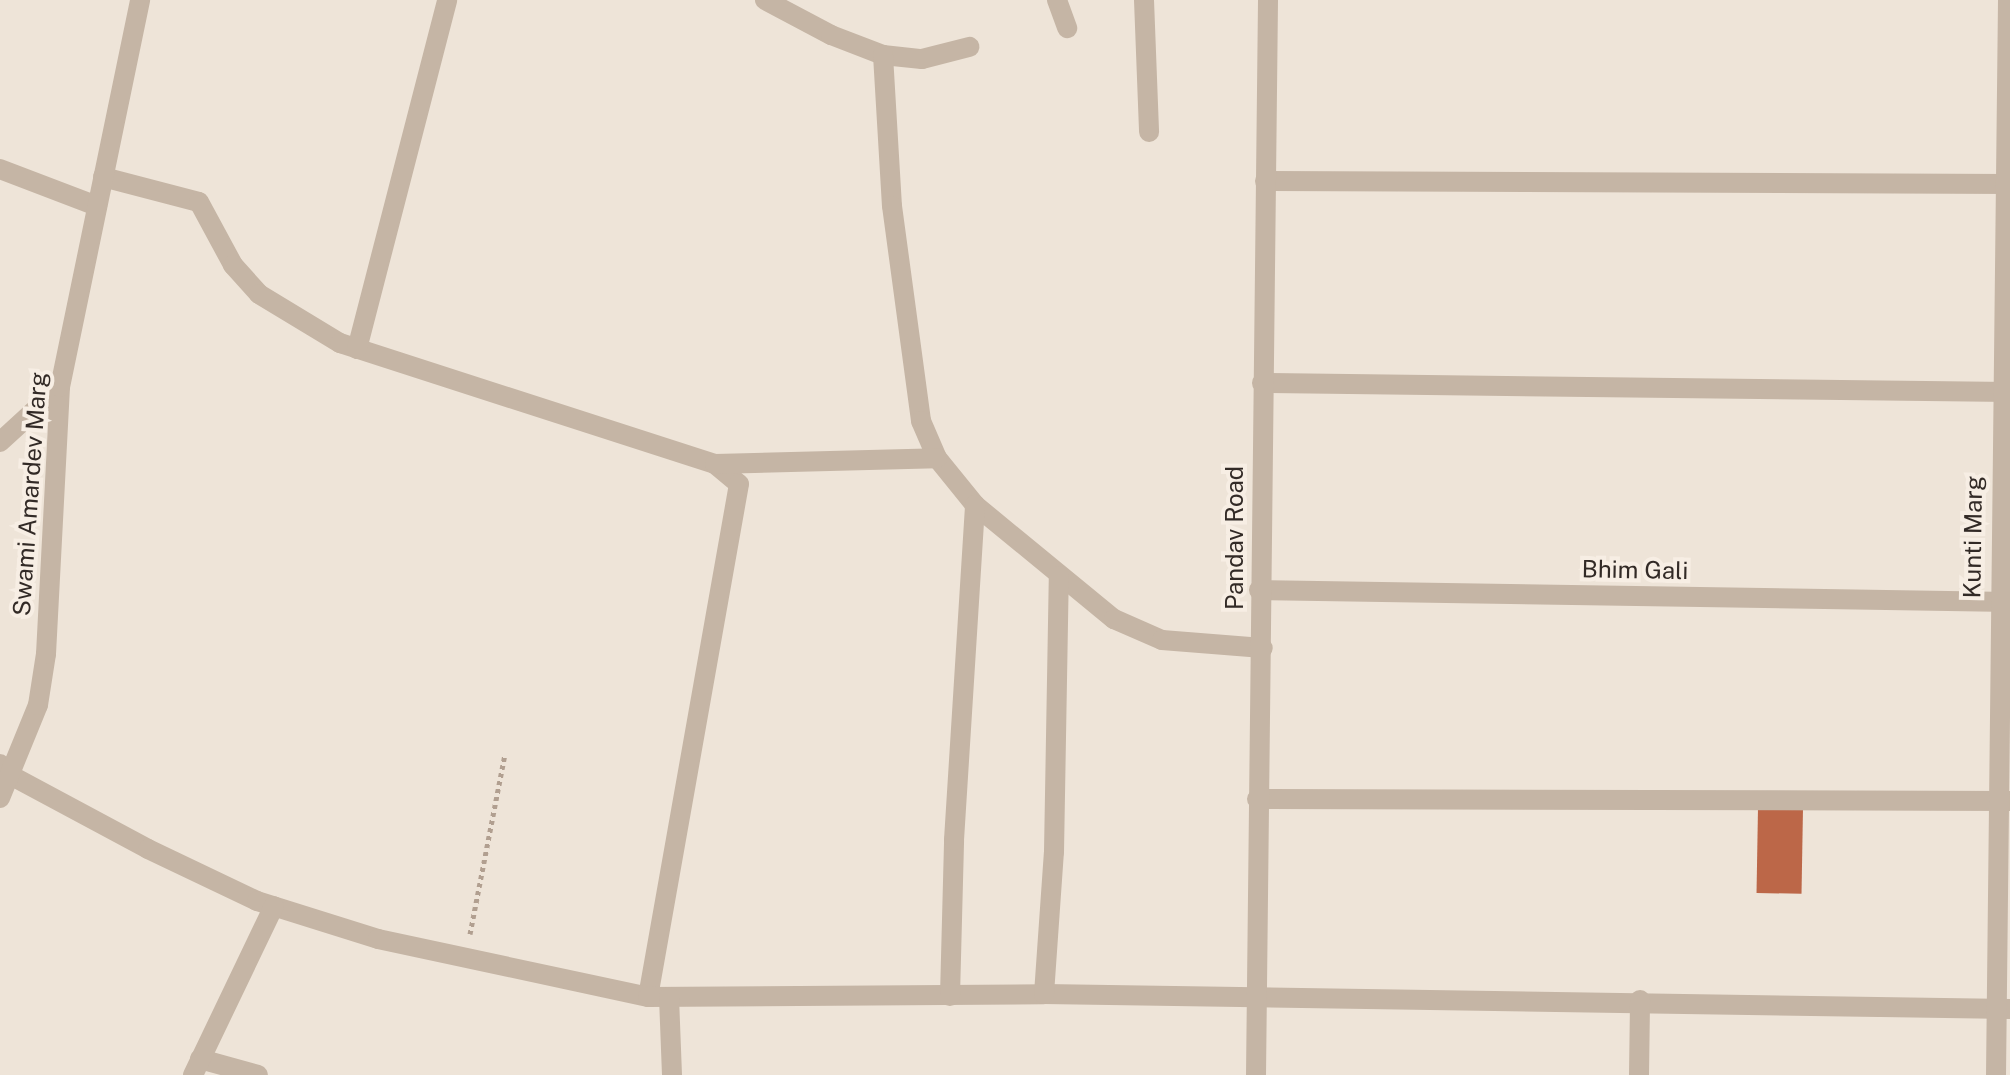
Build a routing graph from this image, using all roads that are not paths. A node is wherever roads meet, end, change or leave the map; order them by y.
1 (140, 0) edge
2 (447, 0) edge
3 (765, 0) edge
4 (1057, 0) edge
5 (1144, 0) edge
6 (1268, 0) edge
7 (2008, 0) edge
8 (1067, 28) dead end
9 (969, 47) dead end
10 (883, 55) junction
11 (1149, 132) dead end
12 (0, 169) edge
13 (103, 177) junction
14 (1265, 181) junction
15 (2010, 184) edge
16 (97, 206) junction
17 (357, 349) junction
18 (1262, 383) junction
19 (60, 387) junction
20 (2006, 392) edge
21 (4, 436) edge
22 (937, 458) junction
23 (715, 464) junction
24 (975, 505) junction
25 (1059, 576) junction
26 (1259, 590) junction
27 (2004, 602) edge
28 (1263, 648) junction
29 (6, 770) edge
30 (0, 798) edge
31 (1257, 799) junction
32 (2005, 801) edge
33 (274, 906) junction
34 (1044, 994) junction
35 (950, 996) junction
36 (1256, 996) junction
37 (658, 997) junction
38 (1640, 1000) junction
39 (2002, 1009) edge
40 (196, 1067) edge
41 (258, 1075) edge
42 (672, 1075) edge
43 (1256, 1075) edge
44 (1639, 1075) edge
45 (1996, 1075) edge

1 - 13 street, Swami Amardev Marg
2 - 17 street
3 - 10 street
4 - 8 street
5 - 11 street
6 - 14 street, Pandav Road
7 - 15 street, Kunti Marg
9 - 10 street
10 - 22 street
12 - 16 street
13 - 16 street, Swami Amardev Marg
13 - 17 street
14 - 15 street
14 - 18 street, Pandav Road
15 - 20 street, Kunti Marg
16 - 19 street, Swami Amardev Marg
17 - 23 street
18 - 20 street
18 - 26 street, Pandav Road
19 - 21 street
19 - 29 street, Swami Amardev Marg
20 - 27 street, Kunti Marg
22 - 23 street
22 - 24 street
23 - 37 street
24 - 25 street
24 - 35 street
25 - 28 street
25 - 34 street
26 - 27 street, Bhim Gali
26 - 28 street, Pandav Road
27 - 32 street, Kunti Marg
28 - 31 street, Pandav Road
29 - 30 street, Swami Amardev Marg
29 - 33 street
31 - 32 street
31 - 36 street, Pandav Road
32 - 39 street, Kunti Marg
33 - 37 street
33 - 40 street
34 - 35 street
34 - 36 street
35 - 37 street
36 - 38 street
36 - 43 street, Pandav Road
37 - 42 street
38 - 39 street
38 - 44 street
39 - 45 street, Kunti Marg
40 - 41 street

